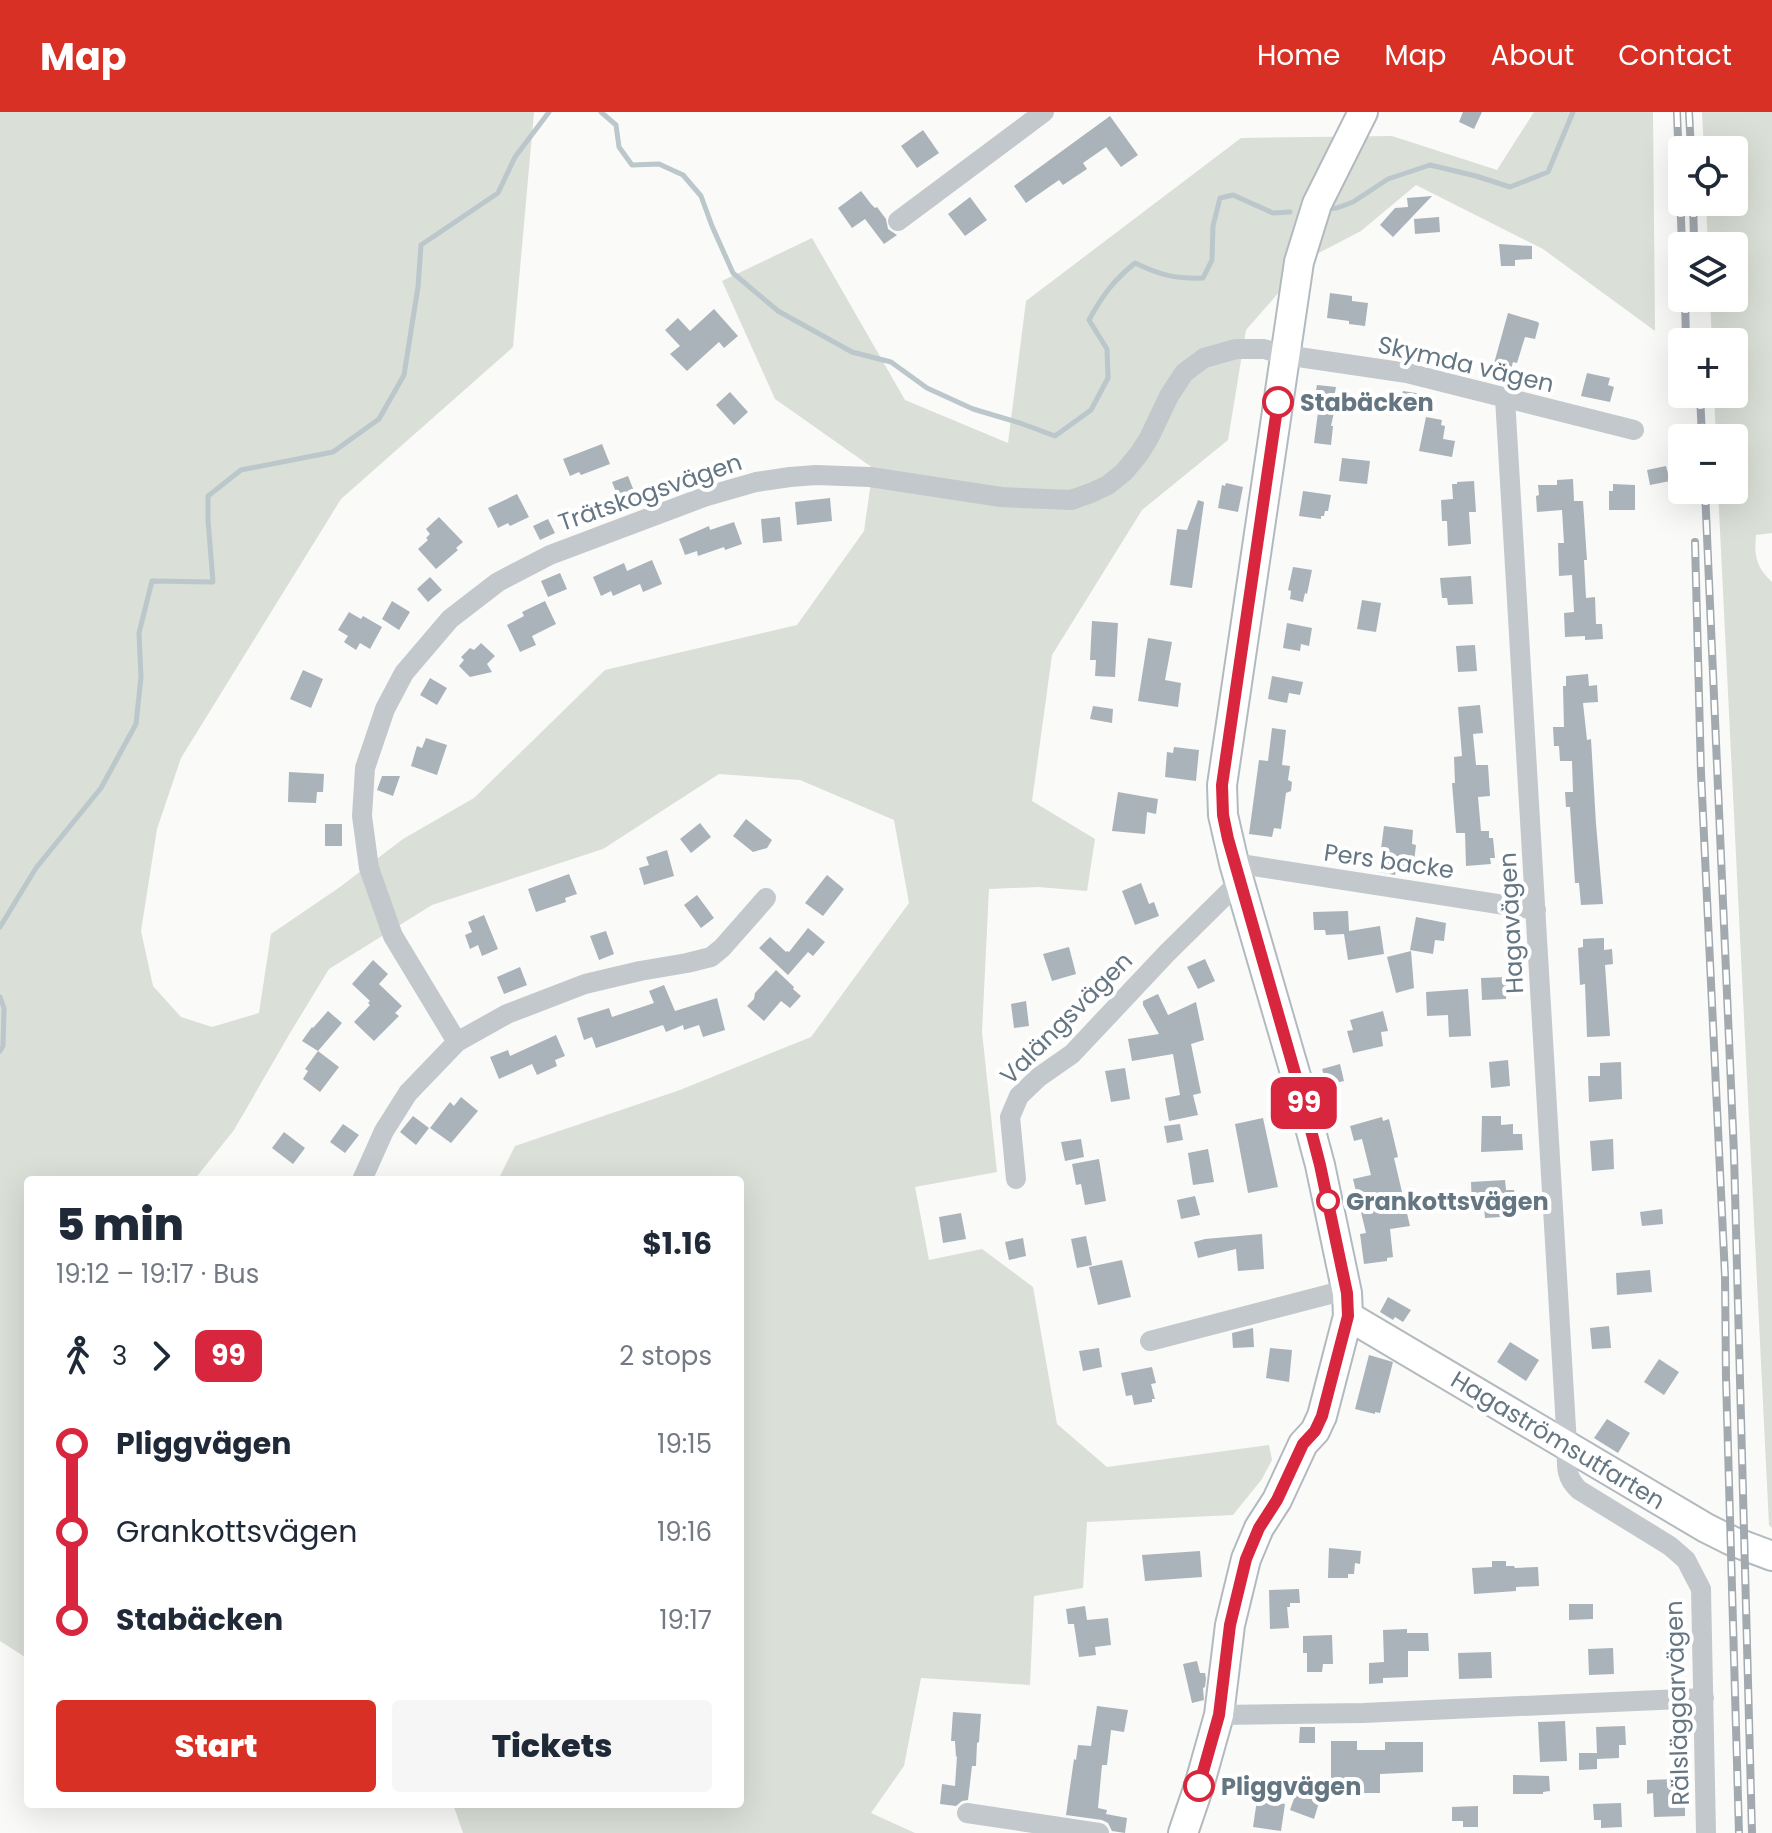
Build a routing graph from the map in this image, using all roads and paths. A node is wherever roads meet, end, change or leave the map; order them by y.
1 (1044, 112) edge
2 (1363, 112) edge
3 (898, 221) dead end
4 (1285, 355) junction
5 (1505, 398) junction
6 (1634, 430) dead end
7 (1237, 872) junction
8 (766, 898) dead end
9 (1536, 910) junction
10 (457, 1042) junction
11 (364, 1176) edge
12 (1016, 1179) dead end
13 (1347, 1304) junction
14 (1150, 1341) dead end
15 (1567, 1445) junction
16 (1772, 1556) edge
17 (1704, 1698) junction
18 (1219, 1715) junction
19 (967, 1813) dead end
20 (1099, 1833) edge
21 (1183, 1833) edge
22 (1706, 1833) edge

1 - 3 street
2 - 4 street
4 - 5 street, Skymda vägen
4 - 7 street
4 - 10 street, Trätskogsvägen
5 - 6 street, Skymda vägen
5 - 9 street, Hagavägen
7 - 9 street, Pers backe
7 - 12 street, Valängsvägen
7 - 13 street
8 - 10 street
9 - 15 street, Hagavägen
10 - 11 street
13 - 14 street
13 - 15 street, Hagaströmsutfarten
13 - 18 street
15 - 16 street, Hagaströmsutfarten
15 - 17 street, Rälsläggarvägen
17 - 18 street
17 - 22 street, Rälsläggarvägen
18 - 21 street
19 - 20 street

